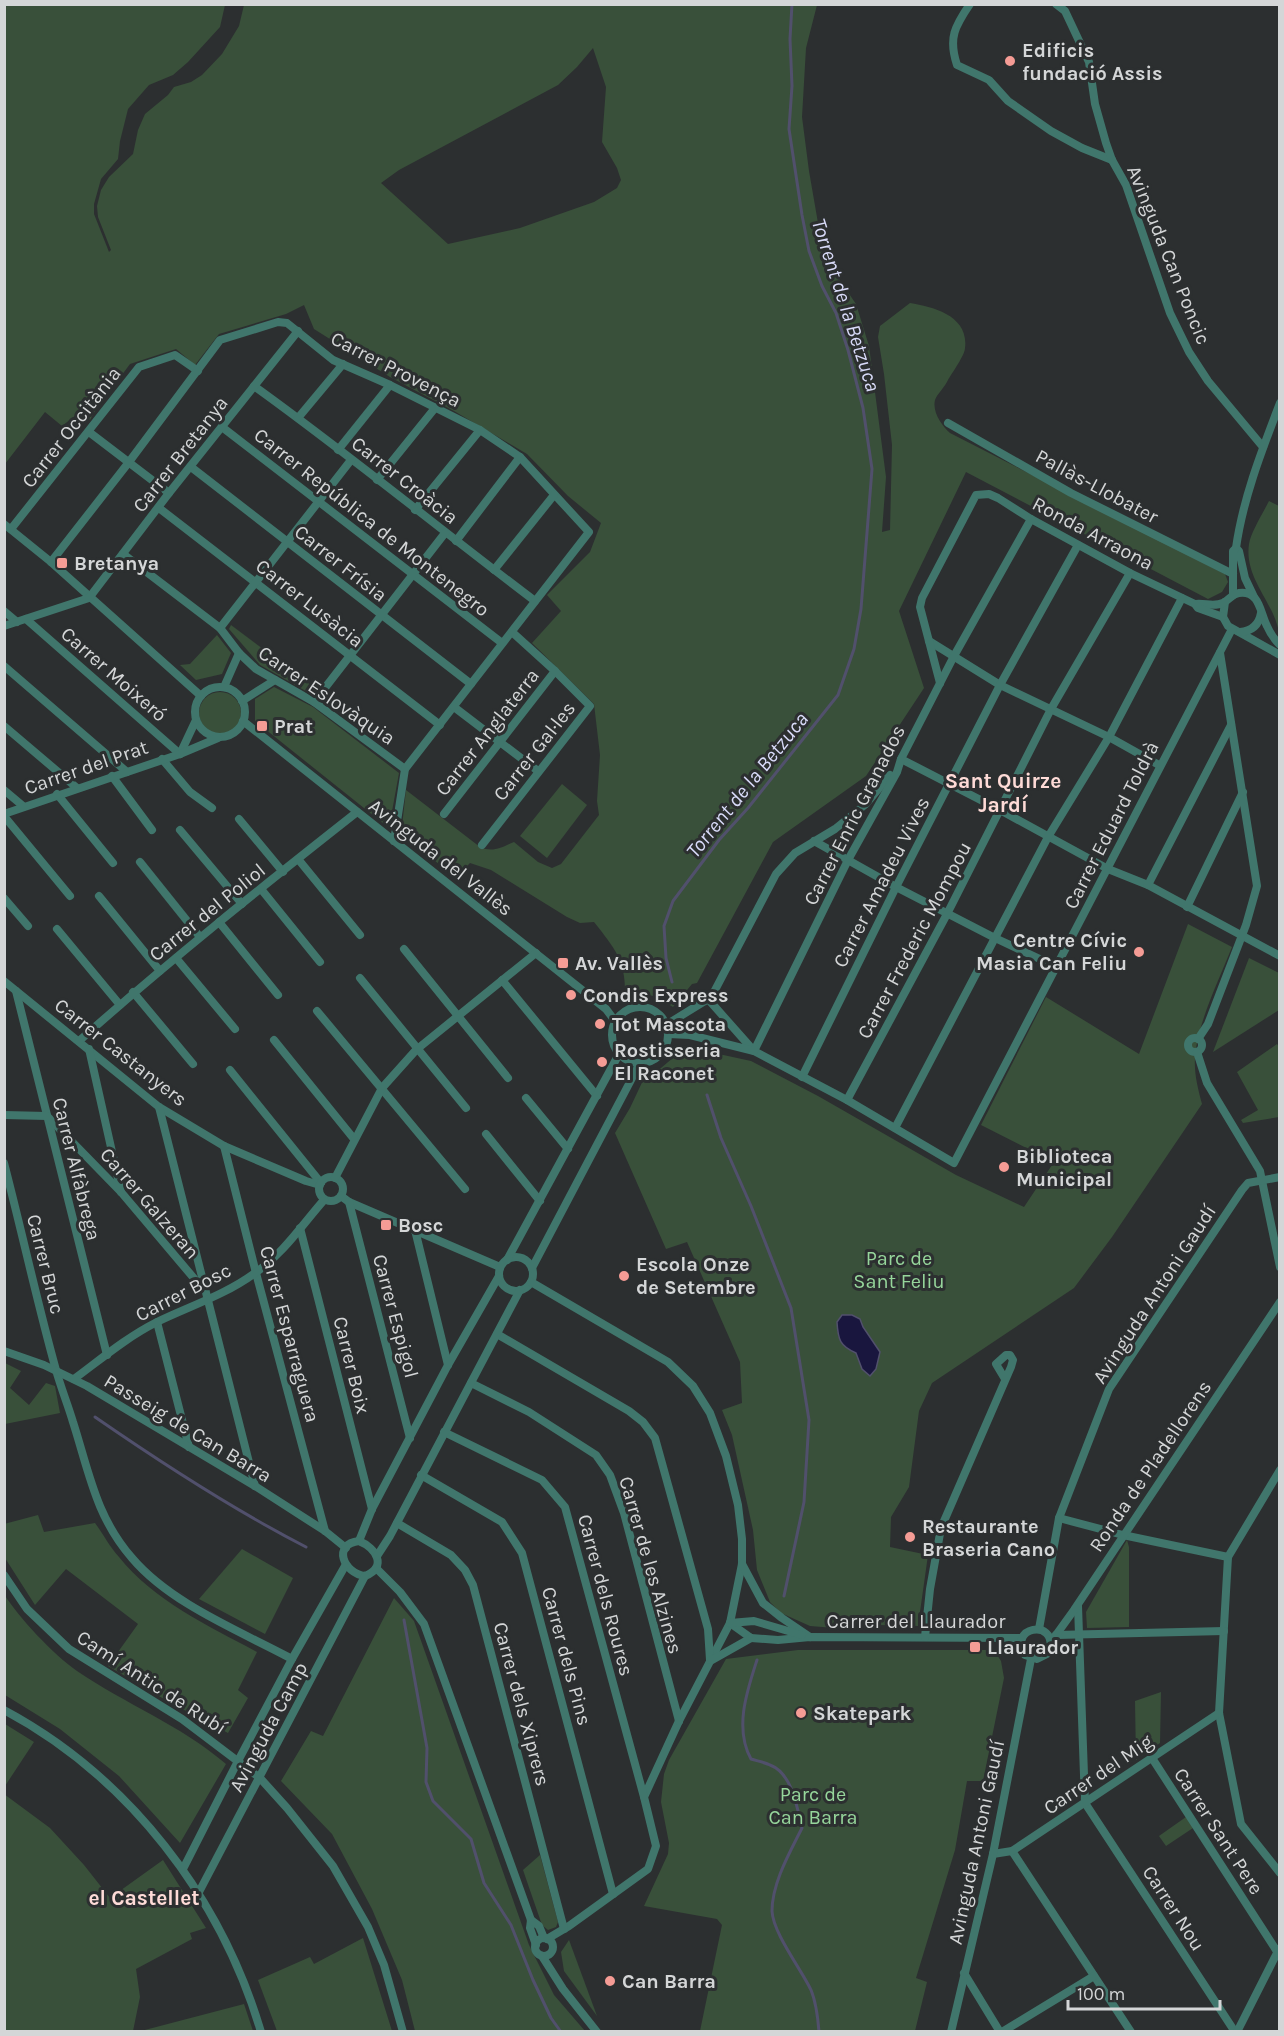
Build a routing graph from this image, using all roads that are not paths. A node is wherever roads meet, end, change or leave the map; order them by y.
1 (970, 4) edge
2 (1056, 4) edge
3 (1112, 160) junction
4 (298, 331) junction
5 (343, 363) junction
6 (198, 371) junction
7 (390, 385) junction
8 (254, 386) junction
9 (1280, 403) edge
10 (435, 408) junction
11 (298, 418) junction
12 (948, 423) dead end
13 (222, 427) junction
14 (480, 430) junction
15 (89, 432) junction
16 (1263, 447) junction
17 (338, 450) junction
18 (520, 457) junction
19 (351, 460) junction
20 (129, 462) junction
21 (190, 467) junction
22 (378, 480) junction
23 (169, 493) junction
24 (554, 495) junction
25 (318, 502) junction
26 (159, 508) junction
27 (415, 510) junction
28 (1031, 519) junction
29 (8, 527) edge
30 (445, 533) junction
31 (456, 541) junction
32 (287, 542) junction
33 (1078, 545) junction
34 (1236, 548) junction
35 (123, 554) junction
36 (51, 562) junction
37 (494, 570) junction
38 (1130, 573) junction
39 (1233, 574) junction
40 (412, 575) junction
41 (255, 582) junction
42 (1233, 595) junction
43 (1254, 597) junction
44 (89, 598) junction
45 (1182, 598) junction
46 (535, 601) junction
47 (1225, 602) junction
48 (1195, 604) junction
49 (4, 612) edge
50 (1261, 613) junction
51 (382, 615) junction
52 (1223, 617) junction
53 (26, 619) junction
54 (17, 622) junction
55 (4, 626) edge
56 (220, 628) junction
57 (1236, 630) junction
58 (512, 632) junction
59 (929, 641) junction
60 (502, 643) junction
61 (1280, 645) edge
62 (1220, 652) junction
63 (239, 653) junction
64 (1280, 655) edge
65 (351, 656) junction
66 (954, 656) junction
67 (4, 666) edge
68 (555, 670) junction
69 (275, 680) junction
70 (471, 684) junction
71 (940, 684) junction
72 (1000, 685) junction
73 (224, 687) junction
74 (201, 696) junction
75 (242, 701) junction
76 (314, 702) junction
77 (454, 707) junction
78 (1051, 709) junction
79 (196, 720) junction
80 (243, 722) junction
81 (1232, 724) junction
82 (440, 725) junction
83 (4, 726) edge
84 (1109, 737) junction
85 (218, 738) junction
86 (500, 742) junction
87 (180, 754) junction
88 (162, 759) junction
89 (901, 759) junction
90 (1159, 765) junction
91 (405, 769) junction
92 (538, 771) junction
93 (128, 772) junction
94 (112, 776) junction
95 (949, 784) junction
96 (77, 788) junction
97 (4, 790) edge
98 (1243, 792) junction
99 (57, 795) junction
100 (23, 806) junction
101 (212, 808) dead end
102 (1000, 810) junction
103 (357, 812) junction
104 (444, 813) dead end
105 (4, 815) edge
106 (239, 819) dead end
107 (153, 830) dead end
108 (180, 830) dead end
109 (1048, 837) junction
110 (394, 841) junction
111 (814, 841) junction
112 (482, 845) dead end
113 (298, 859) junction
114 (848, 860) junction
115 (140, 862) dead end
116 (113, 863) dead end
117 (1108, 869) junction
118 (283, 872) junction
119 (1148, 885) junction
120 (896, 887) junction
121 (261, 889) junction
122 (70, 896) dead end
123 (99, 896) dead end
124 (4, 898) edge
125 (242, 904) junction
126 (1187, 906) junction
127 (947, 914) junction
128 (219, 922) junction
129 (28, 926) dead end
130 (57, 929) dead end
131 (360, 935) dead end
132 (1241, 936) junction
133 (200, 937) junction
134 (995, 938) junction
135 (404, 949) dead end
136 (536, 953) junction
137 (1280, 956) edge
138 (176, 958) junction
139 (320, 962) dead end
140 (1057, 967) junction
141 (160, 971) junction
142 (360, 978) dead end
143 (502, 980) junction
144 (4, 981) edge
145 (16, 991) junction
146 (133, 992) junction
147 (278, 995) dead end
148 (708, 999) junction
149 (120, 1005) junction
150 (318, 1011) dead end
151 (459, 1015) junction
152 (615, 1022) junction
153 (236, 1029) dead end
154 (667, 1029) junction
155 (274, 1040) dead end
156 (79, 1041) junction
157 (418, 1048) junction
158 (89, 1049) junction
159 (754, 1051) junction
160 (619, 1054) junction
161 (640, 1063) junction
162 (193, 1064) dead end
163 (230, 1070) dead end
164 (802, 1077) junction
165 (508, 1078) dead end
166 (382, 1088) junction
167 (597, 1096) junction
168 (526, 1098) dead end
169 (847, 1100) junction
170 (159, 1107) junction
171 (466, 1108) dead end
172 (4, 1115) edge
173 (47, 1116) junction
174 (895, 1128) junction
175 (486, 1134) dead end
176 (354, 1138) junction
177 (224, 1146) junction
178 (568, 1149) junction
179 (4, 1163) edge
180 (1280, 1177) edge
181 (335, 1178) junction
182 (1263, 1180) junction
183 (320, 1184) junction
184 (465, 1190) dead end
185 (121, 1192) junction
186 (341, 1196) junction
187 (324, 1200) junction
188 (540, 1201) junction
189 (350, 1202) junction
190 (300, 1228) junction
191 (415, 1230) junction
192 (507, 1260) junction
193 (1280, 1267) edge
194 (532, 1268) junction
195 (500, 1271) junction
196 (256, 1273) junction
197 (531, 1282) junction
198 (520, 1290) junction
199 (207, 1297) junction
200 (1280, 1302) edge
201 (157, 1322) junction
202 (497, 1334) junction
203 (4, 1351) edge
204 (106, 1355) junction
205 (448, 1365) junction
206 (56, 1372) junction
207 (74, 1379) junction
208 (1005, 1379) dead end
209 (471, 1383) junction
210 (444, 1432) junction
211 (410, 1438) junction
212 (189, 1447) junction
213 (1280, 1470) edge
214 (421, 1475) junction
215 (255, 1486) junction
216 (372, 1509) junction
217 (1059, 1518) junction
218 (397, 1523) junction
219 (325, 1531) junction
220 (1123, 1535) junction
221 (359, 1541) junction
222 (346, 1548) junction
223 (377, 1556) junction
224 (1228, 1557) junction
225 (742, 1564) junction
226 (345, 1566) junction
227 (376, 1568) junction
228 (4, 1575) edge
229 (365, 1576) junction
230 (1078, 1605) junction
231 (730, 1623) junction
232 (1039, 1629) junction
233 (1224, 1631) junction
234 (1056, 1635) junction
235 (1079, 1635) junction
236 (810, 1637) junction
237 (926, 1637) junction
238 (751, 1638) junction
239 (1022, 1638) junction
240 (1050, 1649) junction
241 (292, 1659) junction
242 (1032, 1659) junction
243 (712, 1661) junction
244 (4, 1710) edge
245 (1219, 1713) junction
246 (679, 1721) junction
247 (1152, 1758) junction
248 (238, 1761) junction
249 (260, 1778) junction
250 (644, 1797) junction
251 (1085, 1803) junction
252 (1012, 1851) junction
253 (993, 1854) junction
254 (183, 1869) junction
255 (1280, 1874) edge
256 (199, 1892) junction
257 (613, 1894) junction
258 (531, 1920) junction
259 (564, 1929) junction
260 (549, 1943) junction
261 (536, 1945) junction
262 (1279, 1951) edge
263 (542, 1956) junction
264 (553, 1971) junction
265 (964, 1973) junction
266 (1094, 1976) junction
267 (261, 2031) edge
268 (403, 2031) edge
269 (597, 2031) edge
270 (951, 2031) edge
271 (1001, 2031) edge
272 (1131, 2031) edge
273 (1236, 2031) edge

1 - 3 street, Avinguda Can Poncic
2 - 3 street, Avinguda Can Poncic
3 - 16 street, Avinguda Can Poncic
4 - 5 street, Carrer Provença
4 - 6 street, Carrer Provença
4 - 8 street, Carrer Bretanya
5 - 7 street, Carrer Provença
5 - 11 street
6 - 15 street, Carrer Occitània
6 - 20 street, Carrer Provença
7 - 10 street, Carrer Provença
7 - 17 street
8 - 11 street, Carrer Croàcia
8 - 13 street, Carrer Bretanya
9 - 16 street
10 - 14 street, Carrer Provença
10 - 22 street
11 - 17 street, Carrer Croàcia
12 - 39 street, Pallàs-Llobater
13 - 21 street, Carrer Bretanya
13 - 25 street, Carrer República de Montenegro
14 - 18 street, Carrer Provença
14 - 27 street
15 - 20 street
15 - 29 street, Carrer Occitània
16 - 34 street
17 - 19 street, Carrer Croàcia
18 - 24 street, Carrer Provença
18 - 31 street
19 - 22 street, Carrer Croàcia
19 - 25 street
20 - 23 street
20 - 36 street, Carrer Provença
21 - 23 street, Carrer Bretanya
21 - 32 street, Carrer Frísia
22 - 27 street, Carrer Croàcia
23 - 26 street, Carrer Bretanya
24 - 37 street
24 - 46 street, Carrer Provença
25 - 32 street
25 - 40 street, Carrer República de Montenegro
26 - 35 street, Carrer Bretanya
26 - 41 street, Carrer Lusàcia
27 - 30 street, Carrer Croàcia
28 - 33 street, Ronda Arraona
28 - 59 street, Ronda Arraona
28 - 66 street, Carrer Enric Granados
29 - 36 street
30 - 31 street, Carrer Croàcia
30 - 40 street
31 - 37 street, Carrer Croàcia
32 - 41 street
32 - 51 street, Carrer Frísia
33 - 38 street, Ronda Arraona
33 - 72 street, Carrer Amadeu Vives
34 - 39 street
34 - 43 street
35 - 44 street, Carrer Bretanya
35 - 56 street, Carrer Eslovàquia
36 - 44 street
37 - 46 street, Carrer Croàcia
38 - 45 street, Ronda Arraona
38 - 78 street, Carrer Frederic Mompou
39 - 42 street
40 - 51 street
40 - 60 street, Carrer República de Montenegro
41 - 56 street
41 - 65 street, Carrer Lusàcia
42 - 43 street
42 - 47 street
43 - 50 street
44 - 53 street
44 - 74 street
45 - 48 street, Ronda Arraona
45 - 84 street
46 - 58 street
47 - 48 street, Ronda Arraona
47 - 52 street
48 - 52 street, Ronda Arraona
49 - 54 street
50 - 57 street
50 - 61 street
51 - 65 street
51 - 70 street, Carrer Frísia
52 - 57 street
53 - 54 street
53 - 87 street, Carrer Moixeró
54 - 55 street
56 - 63 street, Carrer Eslovàquia
57 - 62 street, Carrer Eduard Toldrà
57 - 64 street
58 - 60 street
58 - 68 street, Carrer Gal·les
59 - 66 street
59 - 71 street
60 - 70 street
62 - 81 street
62 - 90 street, Carrer Eduard Toldrà
63 - 69 street, Carrer Eslovàquia
63 - 73 street
65 - 76 street
65 - 82 street, Carrer Lusàcia
66 - 71 street, Carrer Enric Granados
66 - 72 street
67 - 93 street
68 - 86 street, Carrer Anglaterra
68 - 92 street, Carrer Gal·les
69 - 75 street
69 - 76 street, Carrer Eslovàquia
70 - 77 street
71 - 89 street, Carrer Enric Granados
72 - 78 street
72 - 95 street, Carrer Amadeu Vives
73 - 74 street
73 - 75 street
74 - 79 street
75 - 80 street
76 - 91 street, Carrer Eslovàquia
77 - 82 street
77 - 86 street
78 - 84 street
78 - 102 street, Carrer Frederic Mompou
79 - 85 street
79 - 87 street, Carrer del Prat
80 - 85 street
80 - 103 street, Avinguda del Vallès
81 - 98 street
81 - 119 street
82 - 91 street
83 - 96 street
84 - 90 street
84 - 109 street
85 - 87 street, Carrer del Prat
86 - 92 street
86 - 104 street, Carrer Anglaterra
87 - 88 street, Carrer del Prat
88 - 93 street, Carrer del Prat
88 - 101 street
89 - 95 street
89 - 111 street
89 - 114 street, Carrer Enric Granados
90 - 117 street, Carrer Eduard Toldrà
91 - 110 street
92 - 112 street, Carrer Gal·les
93 - 94 street, Carrer del Prat
94 - 96 street, Carrer del Prat
94 - 107 street
95 - 102 street
95 - 120 street, Carrer Amadeu Vives
96 - 99 street, Carrer del Prat
97 - 100 street
98 - 126 street
98 - 132 street
99 - 100 street, Carrer del Prat
99 - 116 street
100 - 105 street, Carrer del Prat
102 - 109 street
102 - 127 street, Carrer Frederic Mompou
103 - 110 street, Avinguda del Vallès
103 - 113 street, Carrer del Poliol
105 - 122 street
106 - 118 street
108 - 125 street
109 - 117 street
109 - 134 street
110 - 136 street, Avinguda del Vallès
111 - 114 street
111 - 148 street
113 - 118 street, Carrer del Poliol
113 - 131 street
114 - 120 street
114 - 159 street, Carrer Enric Granados
115 - 133 street
117 - 119 street
117 - 140 street, Carrer Eduard Toldrà
118 - 121 street, Carrer del Poliol
119 - 126 street
120 - 127 street
120 - 164 street, Carrer Amadeu Vives
121 - 125 street, Carrer del Poliol
121 - 139 street
123 - 141 street
124 - 129 street
125 - 128 street, Carrer del Poliol
126 - 132 street
127 - 134 street
127 - 169 street, Carrer Frederic Mompou
128 - 133 street, Carrer del Poliol
128 - 147 street
130 - 149 street
132 - 137 street
132 - 182 street
133 - 138 street, Carrer del Poliol
134 - 140 street
134 - 174 street
135 - 151 street
136 - 143 street
136 - 152 street, Avinguda del Vallès
138 - 141 street, Carrer del Poliol
138 - 153 street
140 - 174 street, Carrer Eduard Toldrà
141 - 146 street, Carrer del Poliol
142 - 157 street
143 - 151 street
143 - 167 street
144 - 145 street, Carrer Castanyers
145 - 156 street, Carrer Castanyers
145 - 173 street, Carrer Alfàbrega
146 - 149 street, Carrer del Poliol
146 - 162 street
148 - 154 street
148 - 159 street
149 - 156 street, Carrer del Poliol
150 - 166 street
151 - 157 street
151 - 165 street
152 - 154 street
152 - 160 street
154 - 159 street
154 - 161 street
155 - 176 street
156 - 158 street, Carrer Castanyers
157 - 166 street
157 - 171 street
158 - 170 street, Carrer Castanyers
158 - 185 street
159 - 164 street
160 - 161 street
160 - 167 street
161 - 194 street
163 - 183 street
164 - 169 street
166 - 176 street
166 - 184 street
167 - 178 street
168 - 178 street
169 - 174 street
170 - 177 street, Carrer Castanyers
170 - 199 street
172 - 173 street
173 - 185 street, Carrer Galzeran
173 - 204 street, Carrer Alfàbrega
175 - 188 street
176 - 181 street
177 - 183 street, Carrer Castanyers
177 - 196 street, Carrer Esparraguera
178 - 188 street
179 - 206 street, Carrer Bruc
180 - 182 street, Avinguda Antoni Gaudí
181 - 183 street
181 - 186 street
182 - 193 street
182 - 217 street, Avinguda Antoni Gaudí
183 - 187 street
185 - 199 street, Carrer Galzeran
186 - 187 street
186 - 189 street
187 - 190 street, Carrer Bosc
188 - 192 street
189 - 191 street
189 - 211 street, Carrer Espigol
190 - 196 street, Carrer Bosc
190 - 216 street, Carrer Boix
191 - 195 street
191 - 205 street
192 - 194 street
192 - 195 street
194 - 197 street
195 - 198 street
195 - 205 street
196 - 199 street, Carrer Bosc
196 - 219 street, Carrer Esparraguera
197 - 198 street
197 - 225 street
198 - 202 street
199 - 201 street, Carrer Bosc
199 - 215 street, Carrer Galzeran
200 - 220 street, Ronda de Pladellorens
201 - 204 street, Carrer Bosc
201 - 212 street
202 - 209 street
202 - 243 street
203 - 206 street, Passeig de Can Barra
204 - 207 street, Carrer Bosc
205 - 211 street
206 - 207 street, Passeig de Can Barra
206 - 241 street, Carrer Bruc
207 - 212 street, Passeig de Can Barra
208 - 237 street
209 - 210 street
209 - 246 street, Carrer de les Alzines
210 - 214 street
210 - 250 street, Carrer dels Roures
211 - 216 street
212 - 215 street, Passeig de Can Barra
213 - 224 street
214 - 218 street
214 - 257 street, Carrer dels Pins
215 - 219 street, Passeig de Can Barra
216 - 221 street
217 - 220 street
217 - 232 street, Avinguda Antoni Gaudí
218 - 223 street
218 - 259 street, Carrer dels Xiprers
219 - 222 street, Passeig de Can Barra
220 - 224 street
220 - 230 street, Ronda de Pladellorens
221 - 222 street
221 - 223 street
222 - 226 street
223 - 227 street
224 - 233 street
225 - 231 street
225 - 236 street, Carrer del Llaurador
226 - 229 street
226 - 241 street, Avinguda Camp
227 - 229 street
227 - 258 street
228 - 248 street, Camí Antic de Rubí
229 - 249 street, Avinguda Camp
230 - 234 street, Ronda de Pladellorens
230 - 235 street
231 - 236 street, Carrer del Llaurador
231 - 238 street
231 - 243 street
232 - 239 street
232 - 240 street
233 - 235 street
233 - 245 street
234 - 235 street
234 - 240 street, Ronda de Pladellorens
235 - 251 street
236 - 237 street, Carrer del Llaurador
236 - 238 street, Carrer del Llaurador
237 - 239 street, Carrer del Llaurador
238 - 243 street
239 - 242 street
240 - 242 street
241 - 248 street, Avinguda Camp
242 - 253 street, Avinguda Antoni Gaudí
243 - 246 street
244 - 254 street
245 - 247 street, Carrer del Mig
245 - 255 street
246 - 250 street
247 - 251 street, Carrer del Mig
247 - 262 street, Carrer Sant Pere
248 - 249 street, Camí Antic de Rubí
248 - 254 street, Avinguda Camp
249 - 256 street, Avinguda Camp
249 - 268 street, Camí Antic de Rubí
250 - 257 street, Carrer dels Roures
251 - 252 street, Carrer del Mig
251 - 273 street, Carrer Nou
252 - 253 street, Carrer del Mig
252 - 266 street
253 - 265 street, Avinguda Antoni Gaudí
254 - 256 street
256 - 267 street
257 - 259 street, Carrer dels Roures
258 - 260 street
258 - 261 street
259 - 260 street, Carrer dels Roures
260 - 261 street
260 - 263 street
260 - 264 street
261 - 263 street
262 - 273 street
263 - 264 street
264 - 269 street
265 - 270 street, Avinguda Antoni Gaudí
265 - 271 street
266 - 271 street
266 - 272 street

